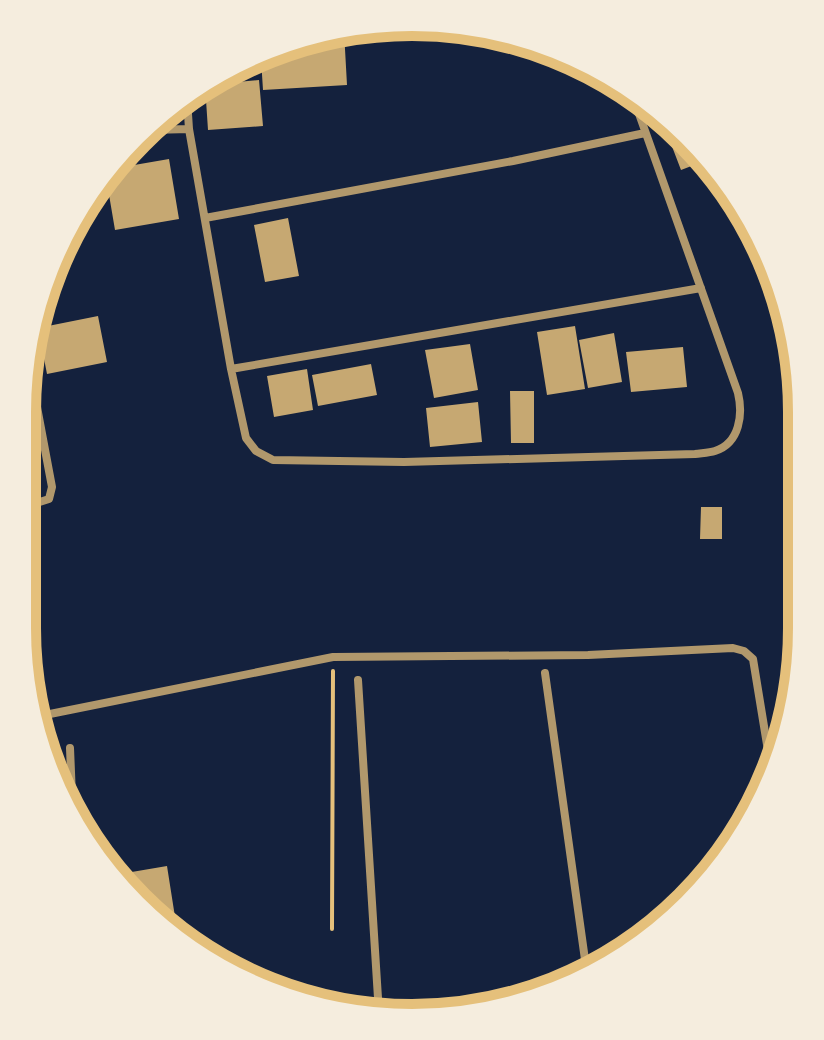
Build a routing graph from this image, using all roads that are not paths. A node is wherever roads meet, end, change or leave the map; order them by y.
1 (188, 110) edge
2 (638, 112) edge
3 (189, 129) junction
4 (163, 130) edge
5 (645, 133) junction
6 (205, 218) junction
7 (701, 288) junction
8 (231, 369) junction
9 (36, 403) edge
10 (36, 503) edge
11 (545, 673) dead end
12 (358, 680) dead end
13 (46, 715) edge
14 (70, 748) dead end
15 (768, 750) edge
16 (72, 786) edge
17 (585, 961) edge
18 (378, 1002) edge

1 - 3 street
2 - 5 street
3 - 4 street
3 - 6 street
5 - 6 street
5 - 7 street
6 - 8 street
7 - 8 street
7 - 8 street
9 - 10 street
11 - 17 street
12 - 18 street
13 - 15 street
14 - 16 street

